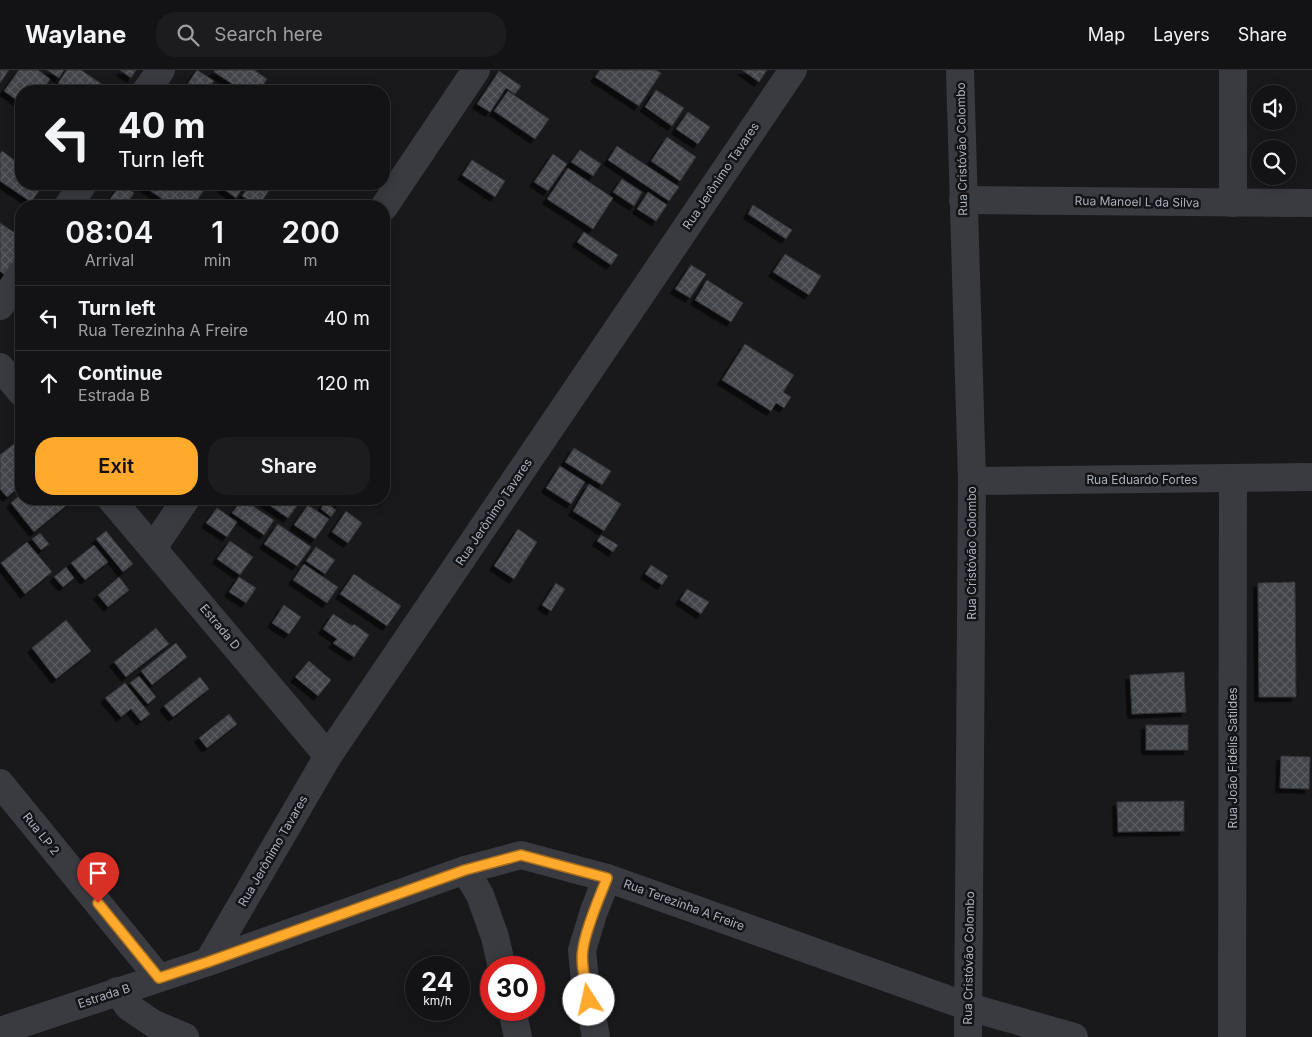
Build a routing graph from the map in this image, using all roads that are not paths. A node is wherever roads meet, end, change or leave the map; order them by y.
1 (161, 70) edge
2 (476, 70) edge
3 (793, 70) edge
4 (960, 70) edge
5 (1233, 70) edge
6 (150, 85) edge
7 (388, 200) edge
8 (963, 200) junction
9 (1233, 203) junction
10 (1312, 203) edge
11 (15, 283) edge
12 (0, 306) edge
13 (0, 367) edge
14 (15, 385) edge
15 (1312, 477) edge
16 (1233, 479) junction
17 (972, 481) junction
18 (116, 505) edge
19 (182, 505) edge
20 (153, 548) junction
21 (328, 756) junction
22 (0, 784) edge
23 (465, 870) junction
24 (607, 878) junction
25 (499, 956) edge
26 (208, 962) junction
27 (159, 978) junction
28 (118, 991) junction
29 (969, 1007) junction
30 (514, 1021) edge
31 (0, 1030) edge
32 (185, 1037) edge
33 (518, 1037) edge
34 (596, 1037) edge
35 (968, 1037) edge
36 (1074, 1037) edge
37 (1232, 1037) edge

1 - 6 street
2 - 7 street
3 - 21 street, Rua Jerônimo Tavares
4 - 8 street, Rua Cristóvão Colombo
5 - 9 street
8 - 9 street, Rua Manoel L da Silva
8 - 17 street, Rua Cristóvão Colombo
9 - 10 street, Rua Manoel L da Silva
11 - 12 street
13 - 14 street
15 - 16 street, Rua Eduardo Fortes
16 - 17 street, Rua Eduardo Fortes
16 - 37 street, Rua João Fidélis Satildes
17 - 29 street, Rua Cristóvão Colombo
18 - 20 street, Estrada D
19 - 20 street
20 - 21 street, Estrada D
21 - 26 street, Rua Jerônimo Tavares
22 - 27 street, Rua LP 2
23 - 24 street, Rua Terezinha A Freire
23 - 25 street
23 - 26 street, Rua Terezinha A Freire
24 - 29 street, Rua Terezinha A Freire
24 - 34 street
26 - 27 street, Estrada B
27 - 28 street, Estrada B
28 - 31 street, Estrada B
28 - 32 street
29 - 35 street, Rua Cristóvão Colombo
29 - 36 street, Rua Terezinha A Freire
30 - 33 street

